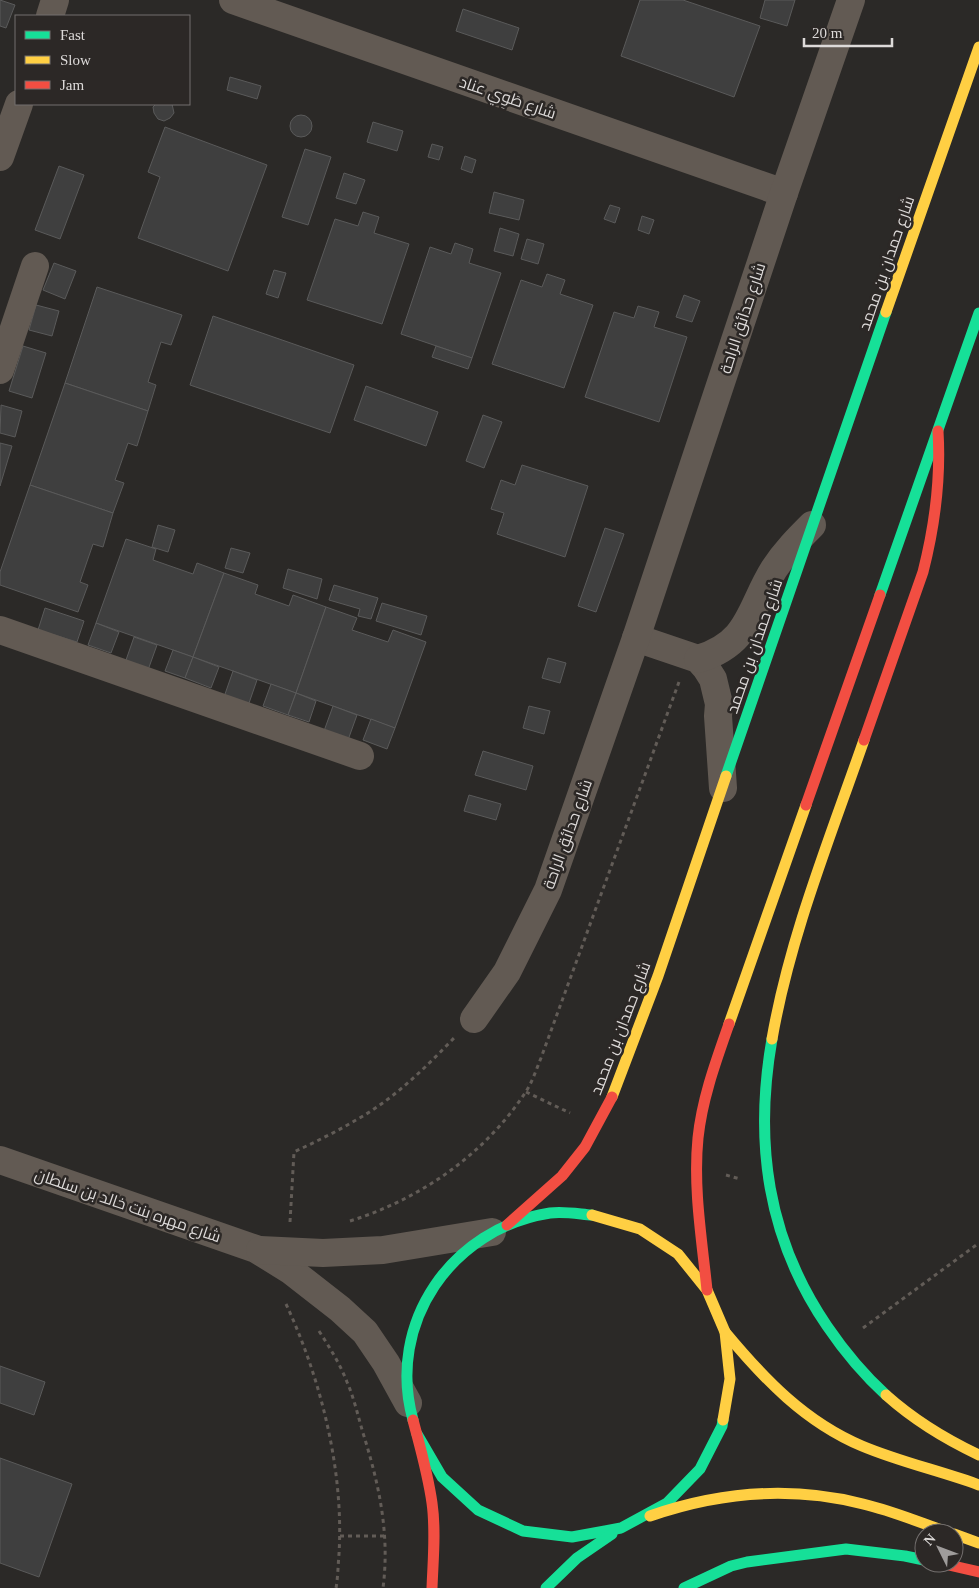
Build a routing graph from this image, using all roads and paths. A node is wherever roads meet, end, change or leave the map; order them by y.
1 (55, 0) edge
2 (233, 0) edge
3 (851, 0) edge
4 (50, 15) edge
5 (979, 47) edge
6 (19, 105) edge
7 (0, 157) edge
8 (784, 194) junction
9 (35, 266) dead end
10 (979, 313) edge
11 (0, 370) edge
12 (938, 431) junction
13 (812, 525) junction
14 (0, 630) edge
15 (636, 638) junction
16 (698, 659) junction
17 (360, 756) dead end
18 (723, 788) junction
19 (474, 1019) joint
20 (526, 1092) dead end
21 (598, 1126) junction
22 (0, 1160) edge
23 (697, 1166) junction
24 (769, 1188) junction
25 (290, 1228) dead end
26 (500, 1228) junction
27 (979, 1243) edge
28 (256, 1249) junction
29 (707, 1290) junction
30 (283, 1299) dead end
31 (317, 1328) dead end
32 (725, 1332) junction
33 (840, 1344) junction
34 (408, 1403) junction
35 (417, 1434) junction
36 (979, 1455) edge
37 (979, 1485) edge
38 (920, 1523) edge
39 (623, 1527) junction
40 (340, 1536) junction
41 (384, 1536) junction
42 (964, 1538) edge
43 (979, 1543) edge
44 (914, 1558) edge
45 (964, 1569) edge
46 (979, 1572) edge
47 (336, 1588) edge
48 (383, 1588) edge
49 (432, 1588) edge
50 (546, 1588) edge
51 (684, 1588) edge

1 - 4 street
2 - 8 street, شارع طَوِي عناد
3 - 8 street, شارع حدائق الراحة
5 - 13 main road, شارع حمدان بن محمد
6 - 7 street
8 - 15 street, شارع حدائق الراحة
9 - 11 street
10 - 12 main road
12 - 23 main road
12 - 24 main road
13 - 16 street
13 - 18 main road, شارع حمدان بن محمد
14 - 17 street
15 - 16 street
15 - 19 street, شارع حدائق الراحة
16 - 18 street
18 - 21 main road, شارع حمدان بن محمد
19 - 25 path
20 - 21 path
21 - 26 main road, شارع حمدان بن محمد
22 - 28 street, شارع مهره بنت خالد بن سلطان
23 - 24 path
23 - 29 main road
24 - 33 main road
26 - 28 street, شارع مهره بنت خالد بن سلطان
26 - 29 main road
26 - 34 main road
27 - 33 path
28 - 34 street, شارع مهره بنت خالد بن سلطان
29 - 32 main road
30 - 40 path
31 - 41 path
32 - 37 main road
32 - 39 main road
33 - 36 main road
34 - 35 main road
35 - 39 main road
35 - 49 main road
38 - 39 main road
39 - 50 main road
40 - 41 path
40 - 47 path
41 - 48 path
42 - 43 main road
44 - 51 main road
45 - 46 main road

